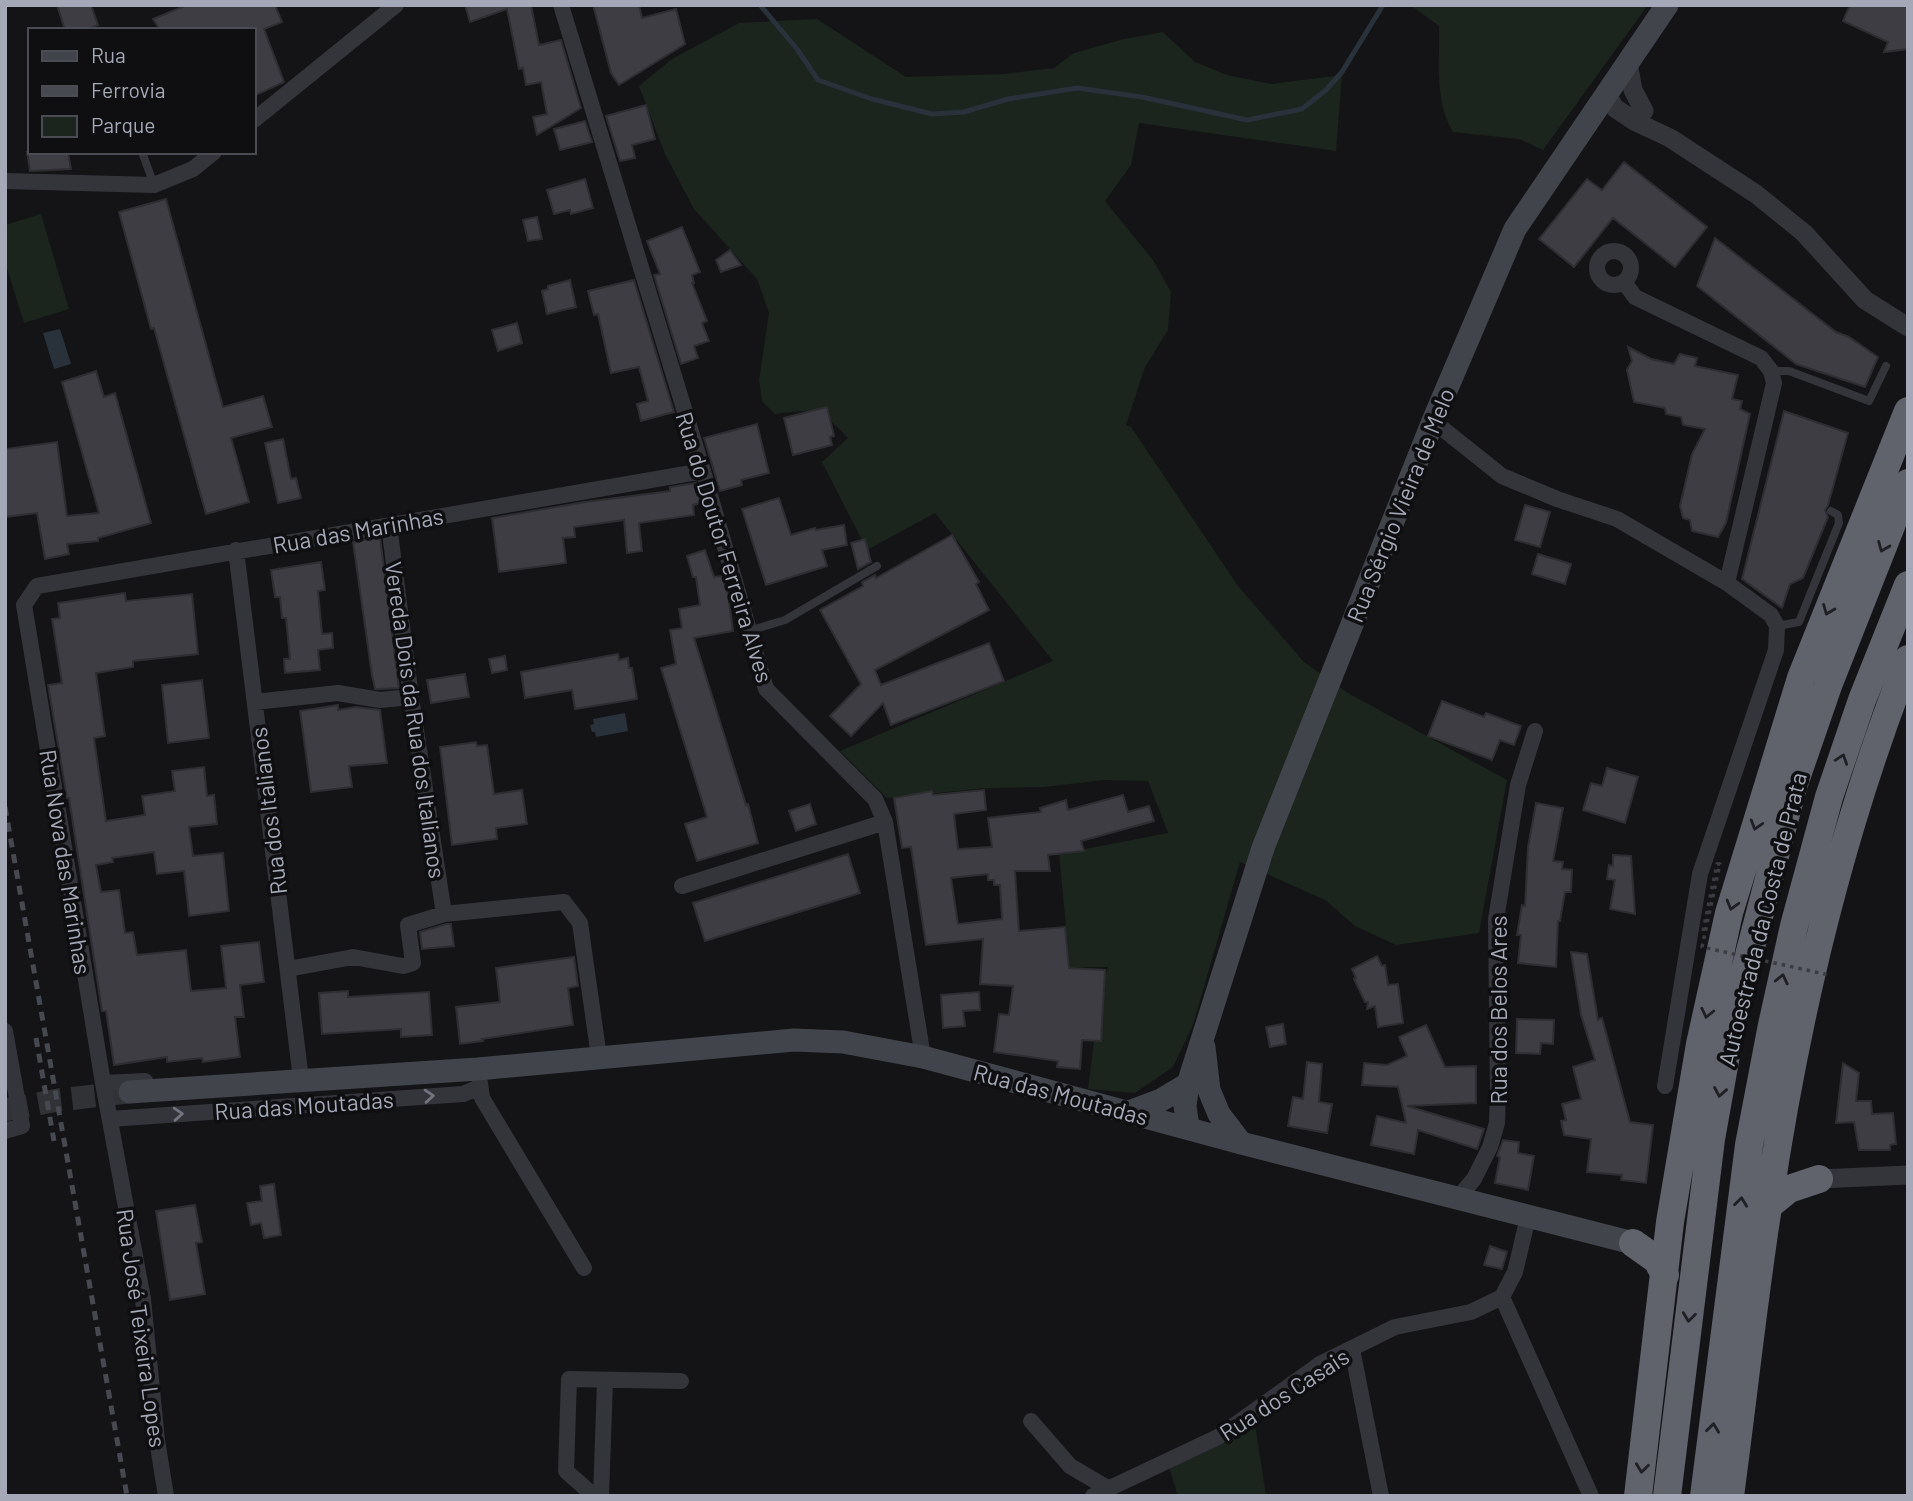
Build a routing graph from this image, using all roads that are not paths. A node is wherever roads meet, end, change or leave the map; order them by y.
1 (396, 5) edge
2 (561, 5) edge
3 (1667, 5) edge
4 (1628, 63) junction
5 (1607, 94) junction
6 (1640, 117) junction
7 (256, 118) edge
8 (1584, 127) junction
9 (143, 154) edge
10 (212, 154) edge
11 (5, 181) edge
12 (154, 185) junction
13 (1624, 282) dead end
14 (1908, 327) edge
15 (1886, 366) dead end
16 (1771, 371) junction
17 (1433, 421) junction
18 (1903, 422) edge
19 (703, 471) junction
20 (1908, 483) edge
21 (1831, 511) dead end
22 (389, 525) junction
23 (236, 550) junction
24 (877, 566) dead end
25 (1727, 583) junction
26 (1908, 585) edge
27 (24, 604) joint
28 (1777, 626) junction
29 (749, 631) junction
30 (1908, 659) edge
31 (411, 697) junction
32 (255, 702) junction
33 (1535, 731) dead end
34 (885, 822) junction
35 (682, 886) dead end
36 (443, 914) junction
37 (288, 970) junction
38 (5, 1031) edge
39 (599, 1057) junction
40 (923, 1057) junction
41 (300, 1071) junction
42 (479, 1078) junction
43 (103, 1083) junction
44 (1665, 1086) dead end
45 (1198, 1087) junction
46 (130, 1092) tunnel mouth
47 (11, 1094) edge
48 (1129, 1112) junction
49 (110, 1119) junction
50 (1188, 1128) junction
51 (5, 1131) edge
52 (1779, 1141) junction
53 (1241, 1143) junction
54 (1908, 1175) edge
55 (1819, 1179) junction
56 (1457, 1199) junction
57 (1768, 1207) junction
58 (1528, 1217) junction
59 (1670, 1222) junction
60 (1633, 1243) junction
61 (584, 1268) dead end
62 (1665, 1275) junction
63 (1502, 1297) junction
64 (1352, 1349) junction
65 (605, 1381) junction
66 (681, 1381) dead end
67 (1031, 1421) dead end
68 (1109, 1489) junction
69 (166, 1496) edge
70 (594, 1496) edge
71 (601, 1496) edge
72 (1093, 1496) edge
73 (1381, 1496) edge
74 (1591, 1496) edge
75 (1638, 1496) edge
76 (1667, 1496) edge
77 (1704, 1496) edge
78 (1730, 1496) edge

1 - 7 street
2 - 19 street, Rua do Doutor Ferreira Alves
3 - 4 main road, Rua Sérgio Vieira de Melo
4 - 5 main road, Rua Sérgio Vieira de Melo
4 - 6 street
5 - 6 street
5 - 8 main road, Rua Sérgio Vieira de Melo
6 - 8 street
6 - 14 street
8 - 17 main road, Rua Sérgio Vieira de Melo
9 - 12 lane
10 - 12 street
11 - 12 street
13 - 16 street
15 - 16 lane
16 - 25 street
17 - 25 street
17 - 45 main road, Rua Sérgio Vieira de Melo
18 -> 59 highway
19 - 22 street, Rua das Marinhas
19 - 29 street, Rua do Doutor Ferreira Alves
20 -> 76 highway, Autoestrada da Costa de Prata
21 - 28 lane
22 - 23 street, Rua das Marinhas
22 - 31 street, Vereda Dois da Rua dos Italianos
23 - 27 street, Rua das Marinhas
23 - 32 street, Rua dos Italianos
24 - 29 lane
25 - 28 street
77 -> 26 highway, Autoestrada da Costa de Prata
27 - 43 street, Rua Nova das Marinhas
28 - 44 street
29 - 34 street, Rua do Doutor Ferreira Alves
30 - 52 highway
31 - 32 street
31 - 36 street, Vereda Dois da Rua dos Italianos
32 - 37 street, Rua dos Italianos
33 - 56 street, Rua dos Belos Ares
34 - 35 street
34 - 40 street, Rua do Doutor Ferreira Alves
36 - 37 street
36 - 39 street
37 - 41 street, Rua dos Italianos
38 - 47 street
39 - 40 main road, Rua das Moutadas
39 - 42 main road, Rua das Moutadas
40 - 48 main road, Rua das Moutadas
41 - 42 street, Rua das Moutadas
41 - 43 street, Rua das Moutadas
42 - 46 main road, Rua das Moutadas
49 -> 42 street, Rua das Moutadas
42 - 61 street
43 - 49 street, Rua Nova das Marinhas
45 - 48 main road
45 - 50 main road
45 - 53 main road, Rua Sérgio Vieira de Melo
47 - 51 street
48 - 50 main road, Rua das Moutadas
49 - 69 street, Rua José Teixeira Lopes
50 - 53 main road, Rua das Moutadas
52 - 55 highway
52 - 57 highway
53 - 56 main road, Rua das Moutadas
54 - 55 street
55 - 57 highway
56 - 58 main road, Rua das Moutadas
57 - 78 highway
58 - 60 main road, Rua das Moutadas
58 - 63 street
59 - 60 highway
59 - 62 highway
60 - 62 highway
62 -> 75 highway
63 - 64 street, Rua dos Casais
63 - 74 street
64 - 68 street, Rua dos Casais
64 - 73 street
65 - 66 street
65 - 70 street
65 - 71 street
67 - 68 street
68 - 72 street, Rua dos Casais

